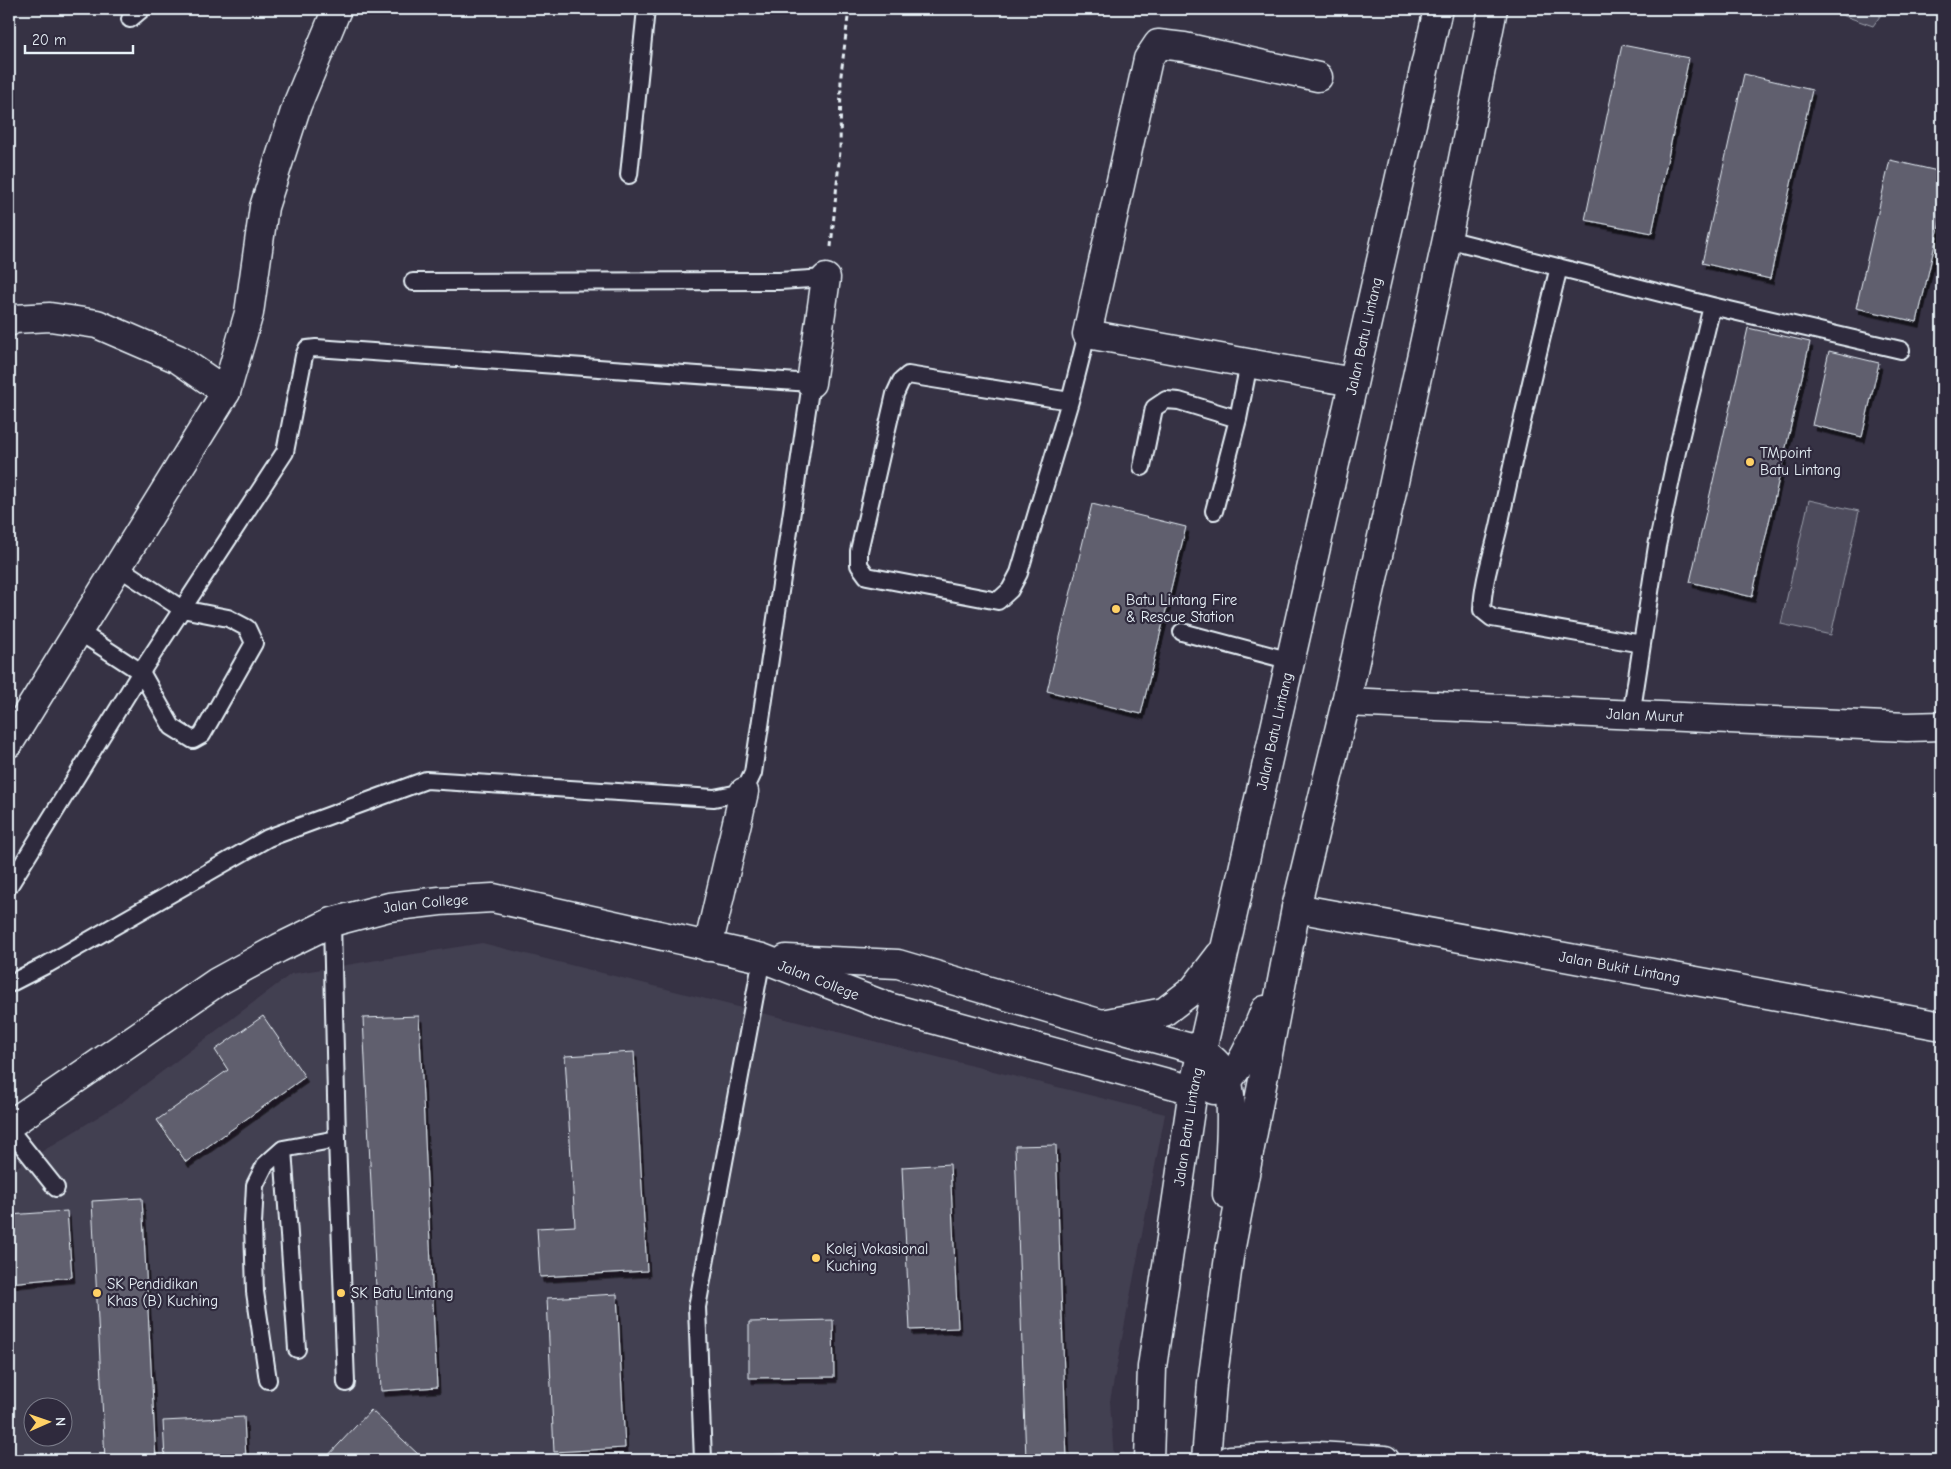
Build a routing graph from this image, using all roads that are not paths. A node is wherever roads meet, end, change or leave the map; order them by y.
1 (338, 9) edge
2 (646, 9) edge
3 (1438, 9) edge
4 (1493, 9) edge
5 (1318, 77) dead end
6 (629, 175) dead end
7 (1447, 239) junction
8 (1559, 267) junction
9 (826, 278) joint
10 (413, 282) dead end
11 (1712, 306) junction
12 (9, 322) edge
13 (1086, 334) junction
14 (1900, 350) dead end
15 (1249, 363) junction
16 (1353, 382) junction
17 (811, 383) junction
18 (226, 392) junction
19 (1070, 401) junction
20 (1238, 419) junction
21 (1142, 467) dead end
22 (1214, 511) dead end
23 (118, 567) junction
24 (182, 609) junction
25 (78, 631) junction
26 (1182, 632) dead end
27 (1642, 644) junction
28 (1291, 661) junction
29 (141, 672) junction
30 (1346, 702) junction
31 (1631, 716) junction
32 (1942, 726) edge
33 (9, 743) edge
34 (744, 792) junction
35 (9, 886) edge
36 (1296, 908) junction
37 (332, 922) junction
38 (708, 947) junction
39 (1226, 947) junction
40 (762, 958) junction
41 (898, 964) junction
42 (1285, 965) junction
43 (9, 984) edge
44 (888, 1006) junction
45 (1102, 1024) junction
46 (1942, 1026) edge
47 (1202, 1051) junction
48 (1228, 1081) junction
49 (1193, 1090) junction
50 (9, 1125) edge
51 (9, 1129) edge
52 (337, 1139) junction
53 (283, 1149) junction
54 (56, 1188) dead end
55 (1229, 1257) junction
56 (297, 1349) dead end
57 (268, 1380) dead end
58 (346, 1383) dead end
59 (1317, 1458) edge
60 (703, 1460) edge
61 (1149, 1460) edge
62 (1206, 1460) edge
63 (1230, 1460) edge
64 (1385, 1460) edge

1 - 18 street
2 - 6 lane
3 - 16 street, Jalan Batu Lintang
4 - 7 street
5 - 13 street
7 - 8 lane
7 - 30 street
8 - 11 lane
8 - 27 lane
9 - 10 lane
9 - 17 street
11 - 14 lane
11 - 27 lane
12 - 18 street
13 - 15 street
13 - 19 lane
15 - 16 street
15 - 20 lane
16 - 28 street, Jalan Batu Lintang
17 - 24 lane
17 - 34 lane
18 - 23 street
19 - 19 lane
20 - 21 lane
20 - 22 lane
23 - 24 lane
23 - 25 street
24 - 29 lane
24 - 29 lane
25 - 29 lane
25 - 33 street
26 - 28 lane
27 - 31 lane
28 - 39 street, Jalan Batu Lintang
29 - 35 lane
30 - 31 street, Jalan Murut
30 - 36 street
31 - 32 street, Jalan Murut
34 - 38 street
34 - 43 lane
36 - 42 street
36 - 46 street, Jalan Bukit Lintang
37 - 38 street, Jalan College
37 - 50 street, Jalan College
37 - 52 lane
38 - 40 street, Jalan College
39 - 45 street
39 - 47 street, Jalan Batu Lintang
40 - 41 street
40 - 44 street, Jalan College
40 - 60 lane
41 - 44 street, Jalan College
41 - 45 street
42 - 48 street
42 - 55 street
44 - 49 street, Jalan College
45 - 47 street
47 - 48 street
47 - 49 street, Jalan Batu Lintang
48 - 49 street, Jalan College
48 - 55 street
49 - 61 street, Jalan Batu Lintang
51 - 54 lane
52 - 53 lane
52 - 58 lane
53 - 56 lane
53 - 57 lane
55 - 62 street
59 - 63 street
59 - 64 street

